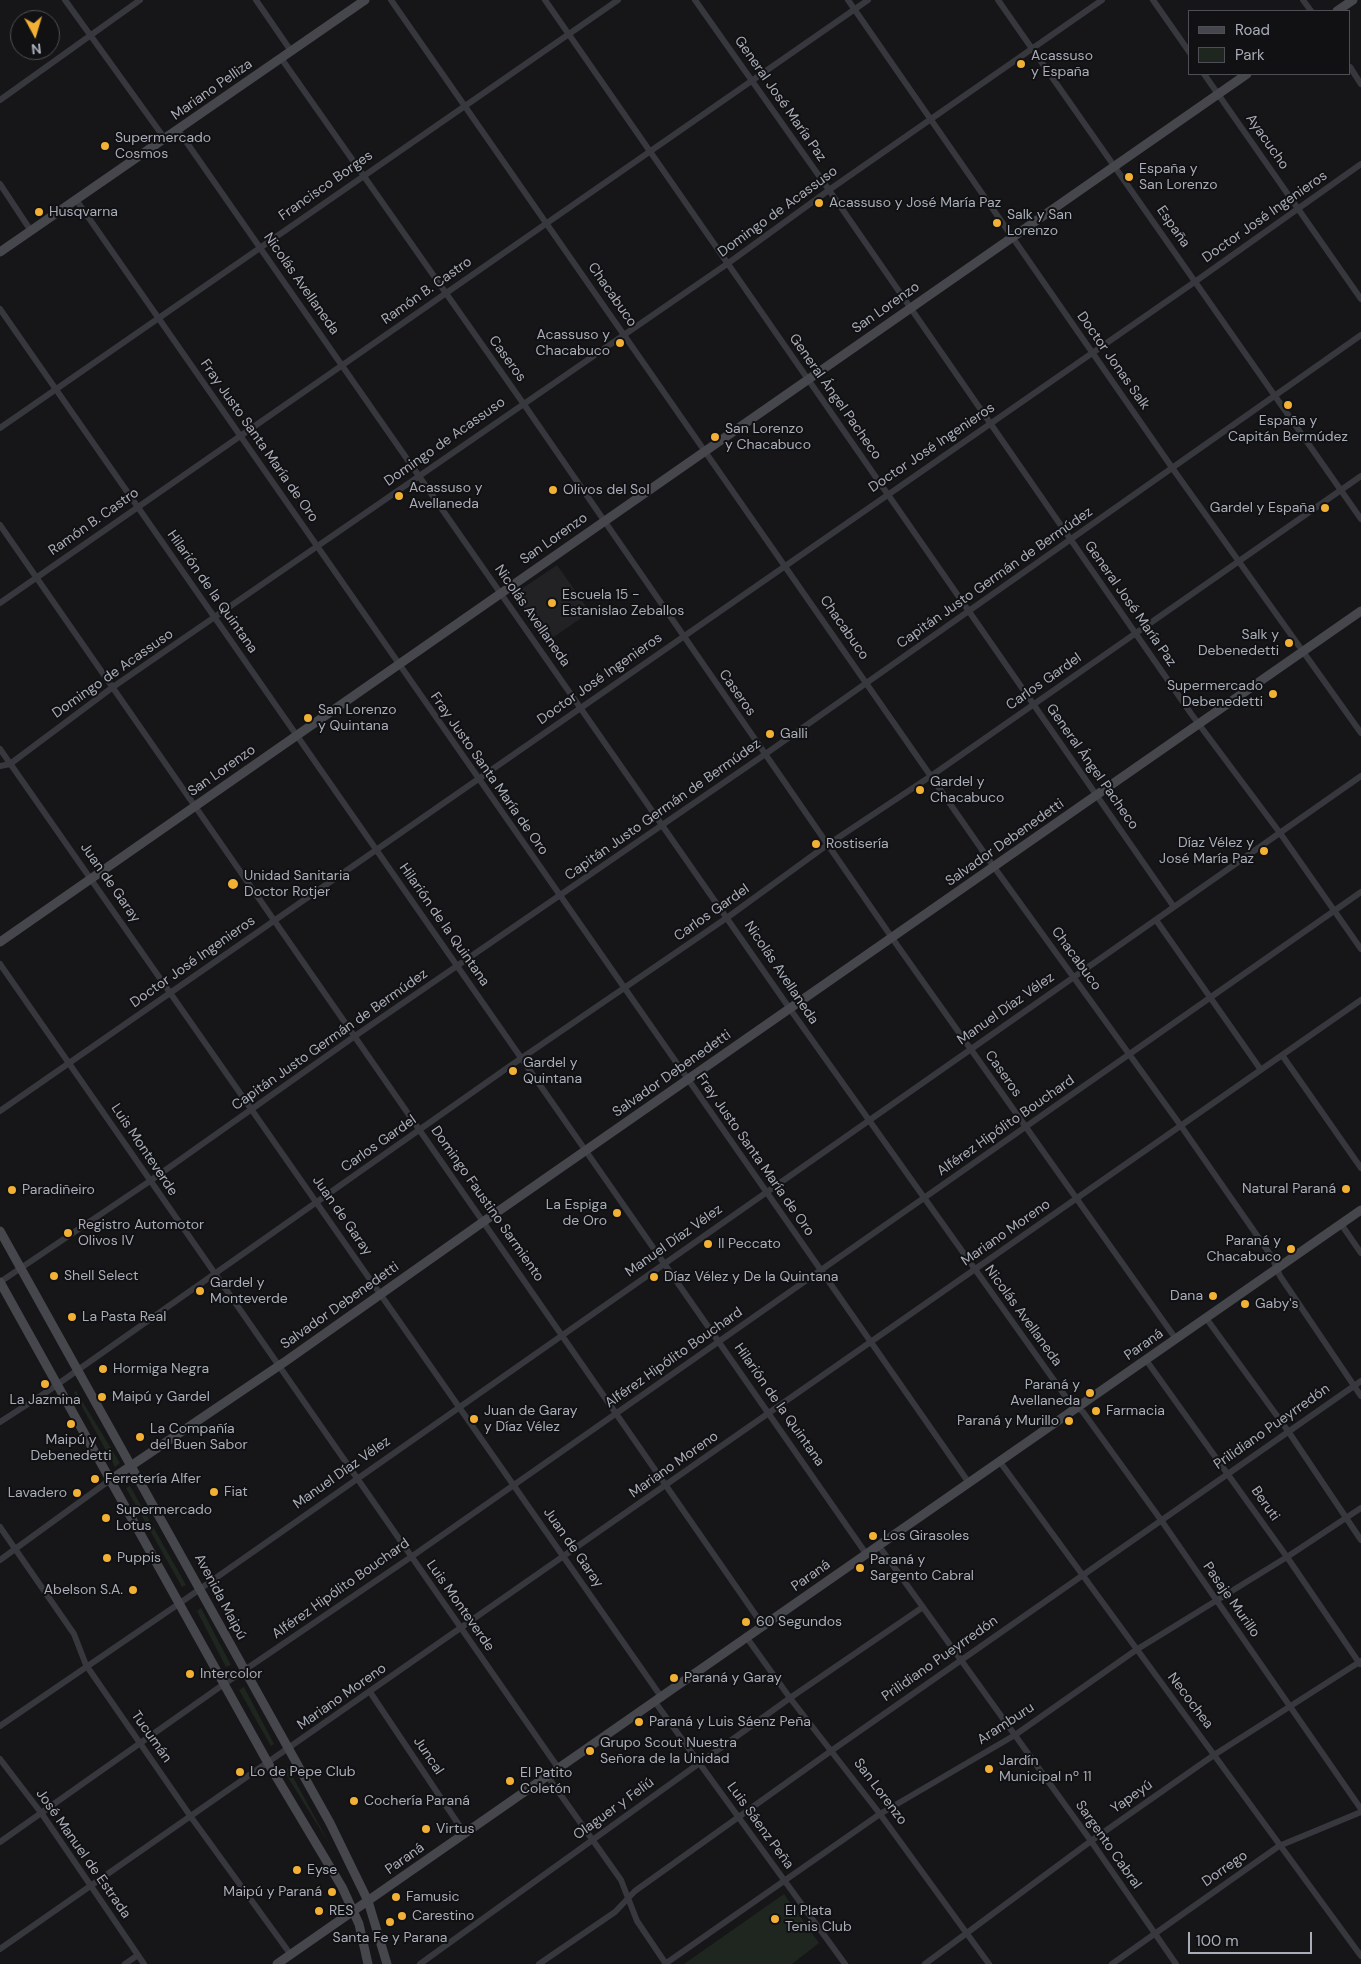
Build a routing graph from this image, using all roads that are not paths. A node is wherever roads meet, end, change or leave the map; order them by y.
1 (65, 0) edge
2 (140, 0) edge
3 (256, 0) edge
4 (365, 0) edge
5 (391, 0) edge
6 (544, 0) edge
7 (618, 0) edge
8 (695, 0) edge
9 (848, 0) edge
10 (868, 0) edge
11 (998, 0) edge
12 (1102, 0) edge
13 (1153, 0) edge
14 (1353, 0) edge
15 (855, 10) junction
16 (1338, 10) edge
17 (568, 34) junction
18 (90, 35) junction
19 (1032, 49) junction
20 (1188, 50) edge
21 (291, 51) junction
22 (281, 58) junction
23 (1351, 69) edge
24 (1205, 75) edge
25 (1246, 75) edge
26 (751, 81) junction
27 (1361, 84) edge
28 (1218, 94) junction
29 (0, 100) edge
30 (465, 106) junction
31 (930, 120) junction
32 (178, 130) junction
33 (165, 139) junction
34 (649, 152) junction
35 (1361, 164) edge
36 (1114, 166) junction
37 (363, 176) junction
38 (0, 184) edge
39 (829, 190) junction
40 (77, 201) junction
41 (1298, 208) junction
42 (547, 223) junction
43 (31, 231) junction
44 (1012, 237) junction
45 (260, 248) junction
46 (0, 252) edge
47 (727, 264) junction
48 (1196, 281) junction
49 (445, 294) junction
50 (1361, 300) edge
51 (909, 309) junction
52 (0, 310) edge
53 (158, 318) junction
54 (624, 333) junction
55 (1361, 335) edge
56 (1092, 353) junction
57 (342, 365) junction
58 (807, 380) junction
59 (56, 389) junction
60 (1276, 396) junction
61 (523, 403) junction
62 (989, 424) junction
63 (0, 428) edge
64 (240, 436) junction
65 (706, 451) junction
66 (1173, 469) junction
67 (418, 475) junction
68 (1361, 476) edge
69 (1341, 490) junction
70 (887, 494) junction
71 (138, 507) junction
72 (1361, 519) edge
73 (603, 522) junction
74 (0, 525) edge
75 (1070, 540) junction
76 (316, 546) junction
77 (1239, 562) junction
78 (785, 565) junction
79 (36, 578) junction
80 (501, 593) junction
81 (0, 603) edge
82 (1361, 611) edge
83 (969, 612) junction
84 (215, 618) junction
85 (1135, 634) junction
86 (683, 637) junction
87 (1302, 652) junction
88 (398, 664) junction
89 (866, 682) junction
90 (113, 687) junction
91 (1033, 705) junction
92 (580, 708) junction
93 (1198, 724) junction
94 (1361, 733) edge
95 (297, 735) junction
96 (0, 749) edge
97 (764, 754) junction
98 (10, 764) junction
99 (0, 766) edge
100 (931, 776) junction
101 (1361, 776) edge
102 (477, 779) junction
103 (1097, 796) junction
104 (195, 806) junction
105 (662, 824) junction
106 (1280, 833) junction
107 (827, 845) junction
108 (377, 850) junction
109 (994, 868) junction
110 (92, 878) junction
111 (1361, 892) edge
112 (559, 897) junction
113 (1174, 907) junction
114 (1334, 911) junction
115 (728, 917) junction
116 (274, 920) junction
117 (1156, 920) junction
118 (892, 938) junction
119 (0, 942) edge
120 (1361, 949) edge
121 (0, 964) edge
122 (456, 966) junction
123 (1073, 977) junction
124 (625, 988) junction
125 (172, 993) junction
126 (1210, 998) junction
127 (1361, 1000) edge
128 (790, 1009) junction
129 (355, 1036) junction
130 (970, 1049) junction
131 (1129, 1054) junction
132 (1282, 1055) junction
133 (522, 1058) junction
134 (70, 1064) junction
135 (1261, 1070) junction
136 (687, 1080) junction
137 (253, 1109) junction
138 (0, 1111) edge
139 (869, 1120) junction
140 (1181, 1126) junction
141 (1025, 1127) junction
142 (420, 1130) junction
143 (586, 1150) junction
144 (1361, 1168) edge
145 (150, 1181) junction
146 (766, 1192) junction
147 (924, 1198) junction
148 (1076, 1199) junction
149 (317, 1202) junction
150 (1361, 1210) edge
151 (484, 1221) junction
152 (1341, 1224) junction
153 (0, 1231) edge
154 (1361, 1253) edge
155 (665, 1263) junction
156 (1278, 1268) junction
157 (21, 1269) junction
158 (820, 1270) junction
159 (974, 1270) junction
160 (214, 1274) junction
161 (0, 1282) edge
162 (381, 1294) junction
163 (1206, 1318) junction
164 (562, 1334) junction
165 (1176, 1339) junction
166 (719, 1341) junction
167 (871, 1342) junction
168 (1146, 1360) junction
169 (280, 1366) junction
170 (77, 1370) junction
171 (1361, 1380) edge
172 (58, 1384) junction
173 (1354, 1386) junction
174 (1361, 1396) edge
175 (460, 1406) junction
176 (1077, 1407) junction
177 (616, 1413) junction
178 (770, 1413) junction
179 (0, 1422) edge
180 (1288, 1431) junction
181 (1000, 1462) junction
182 (131, 1466) junction
183 (1228, 1473) junction
184 (356, 1478) junction
185 (110, 1480) junction
186 (969, 1483) junction
187 (514, 1484) junction
188 (666, 1485) junction
189 (1361, 1508) edge
190 (1345, 1518) junction
191 (1160, 1520) junction
192 (0, 1527) edge
193 (1361, 1540) edge
194 (879, 1546) junction
195 (16, 1549) junction
196 (866, 1555) junction
197 (564, 1556) junction
198 (1287, 1556) junction
199 (411, 1557) junction
200 (0, 1560) edge
201 (1082, 1575) junction
202 (200, 1588) junction
203 (1215, 1600) junction
204 (180, 1603) junction
205 (923, 1607) junction
206 (764, 1627) junction
207 (461, 1629) junction
208 (746, 1638) junction
209 (1136, 1650) junction
210 (961, 1660) junction
211 (1360, 1663) edge
212 (86, 1665) junction
213 (244, 1672) junction
214 (224, 1684) junction
215 (370, 1692) junction
216 (790, 1698) junction
217 (659, 1700) junction
218 (1290, 1706) junction
219 (0, 1726) edge
220 (1015, 1735) junction
221 (140, 1744) junction
222 (289, 1748) junction
223 (831, 1751) junction
224 (1214, 1754) junction
225 (0, 1759) edge
226 (268, 1763) junction
227 (699, 1763) junction
228 (559, 1769) junction
229 (548, 1777) junction
230 (1361, 1810) edge
231 (42, 1814) junction
232 (880, 1814) junction
233 (191, 1816) junction
234 (739, 1817) junction
235 (465, 1834) junction
236 (594, 1839) junction
237 (1091, 1841) junction
238 (0, 1842) edge
239 (1279, 1846) junction
240 (784, 1880) junction
241 (91, 1886) junction
242 (628, 1897) junction
243 (368, 1901) junction
244 (354, 1911) junction
245 (967, 1934) junction
246 (1154, 1934) junction
247 (0, 1949) edge
248 (291, 1954) junction
249 (138, 1955) junction
250 (1361, 1956) edge
251 (125, 1964) edge
252 (144, 1964) edge
253 (277, 1964) edge
254 (368, 1964) edge
255 (387, 1964) edge
256 (420, 1964) edge
257 (539, 1964) edge
258 (666, 1964) edge
259 (845, 1964) edge
260 (925, 1964) edge
261 (989, 1964) edge
262 (1112, 1964) edge
263 (1176, 1964) edge

1 - 18 street
2 - 18 street
3 - 21 street
4 - 21 street, Mariano Pelliza
5 - 30 street, Chacabuco
6 - 17 street, General Ángel Pacheco
7 - 17 street, Francisco Borges
8 - 26 street, General José María Paz
9 - 15 street, Doctor Jonas Salk
10 - 15 street, Ramón B. Castro
11 - 19 street, España
12 - 19 street, Domingo de Acassuso
13 - 20 street
14 - 16 street
15 - 26 street, Ramón B. Castro
15 - 31 street, Doctor Jonas Salk
17 - 30 street, Francisco Borges
17 - 34 street, General Ángel Pacheco
18 - 29 street
18 - 33 street
19 - 31 street, Domingo de Acassuso
19 - 36 street, España
21 - 22 street, Mariano Pelliza
22 - 32 street, Mariano Pelliza
22 - 37 street, Caseros
23 - 27 street
24 - 28 street, Ayacucho
25 - 28 street, San Lorenzo
26 - 34 street, Ramón B. Castro
26 - 39 street, General José María Paz
28 - 36 street, San Lorenzo
28 - 41 street, Ayacucho
30 - 37 street, Francisco Borges
30 - 42 street, Chacabuco
31 - 39 street, Domingo de Acassuso
31 - 44 street, Doctor Jonas Salk
32 - 33 street, Mariano Pelliza
32 - 45 street, Nicolás Avellaneda
33 - 40 street, Mariano Pelliza
34 - 42 street, Ramón B. Castro
34 - 47 street, General Ángel Pacheco
35 - 41 street, Doctor José Ingenieros
36 - 44 street, San Lorenzo
36 - 48 street, España
37 - 45 street, Francisco Borges
37 - 49 street, Caseros
38 - 43 street
39 - 47 street, Domingo de Acassuso
39 - 51 street, General José María Paz
40 - 43 street, Mariano Pelliza
40 - 53 street, Fray Justo Santa María de Oro
41 - 48 street, Doctor José Ingenieros
41 - 50 street, Ayacucho
42 - 49 street, Ramón B. Castro
42 - 54 street, Chacabuco
43 - 46 street, Mariano Pelliza
44 - 51 street, San Lorenzo
44 - 56 street, Doctor Jonas Salk
45 - 53 street, Francisco Borges
45 - 57 street, Nicolás Avellaneda
47 - 54 street, Domingo de Acassuso
47 - 58 street, General Ángel Pacheco
48 - 56 street, Doctor José Ingenieros
48 - 60 street, España
49 - 57 street, Ramón B. Castro
49 - 61 street, Caseros
51 - 58 street, San Lorenzo
51 - 62 street, General José María Paz
52 - 59 street, Hilarión de la Quintana
53 - 59 street, Francisco Borges
53 - 64 street, Fray Justo Santa María de Oro
54 - 61 street, Domingo de Acassuso
54 - 65 street, Chacabuco
55 - 60 street, Capitán Justo Germán de Bermúdez
56 - 62 street, Doctor José Ingenieros
56 - 66 street, Doctor Jonas Salk
57 - 64 street, Ramón B. Castro
57 - 67 street, Nicolás Avellaneda
58 - 65 street, San Lorenzo
58 - 70 street, General Ángel Pacheco
59 - 63 street, Francisco Borges
59 - 71 street, Hilarión de la Quintana
60 - 66 street, Capitán Justo Germán de Bermúdez
60 - 69 street, España
61 - 67 street, Domingo de Acassuso
61 - 73 street, Caseros
62 - 70 street, Doctor José Ingenieros
62 - 75 street, General José María Paz
64 - 71 street, Ramón B. Castro
64 - 76 street, Fray Justo Santa María de Oro
65 - 73 street, San Lorenzo
65 - 78 street, Chacabuco
66 - 75 street, Capitán Justo Germán de Bermúdez
66 - 77 street, Doctor Jonas Salk
67 - 76 street, Domingo de Acassuso
67 - 80 street, Nicolás Avellaneda
68 - 69 street, Carlos Gardel
69 - 72 street, España
69 - 77 street, Carlos Gardel
70 - 78 street, Doctor José Ingenieros
70 - 83 street, General Ángel Pacheco
71 - 79 street, Ramón B. Castro
71 - 84 street, Hilarión de la Quintana
73 - 80 street, San Lorenzo
73 - 86 street, Caseros
74 - 79 street, Domingo Faustino Sarmiento
75 - 83 street, Capitán Justo Germán de Bermúdez
75 - 85 street, General José María Paz
76 - 84 street, Domingo de Acassuso
76 - 88 street, Fray Justo Santa María de Oro
77 - 85 street, Carlos Gardel
77 - 87 street, Doctor Jonas Salk
78 - 86 street, Doctor José Ingenieros
78 - 89 street, Chacabuco
79 - 81 street, Ramón B. Castro
79 - 90 street, Domingo Faustino Sarmiento
80 - 88 street, San Lorenzo
80 - 92 street, Nicolás Avellaneda
82 - 87 street, Salvador Debenedetti
83 - 89 street, Capitán Justo Germán de Bermúdez
83 - 91 street, General Ángel Pacheco
84 - 90 street, Domingo de Acassuso
84 - 95 street, Hilarión de la Quintana
85 - 91 street, Carlos Gardel
85 - 93 street, General José María Paz
86 - 92 street, Doctor José Ingenieros
86 - 97 street, Caseros
87 - 93 street, Salvador Debenedetti
87 - 94 street, Doctor Jonas Salk
88 - 95 street, San Lorenzo
88 - 102 street, Fray Justo Santa María de Oro
89 - 97 street, Capitán Justo Germán de Bermúdez
89 - 100 street, Chacabuco
90 - 98 street, Domingo de Acassuso
90 - 104 street, Domingo Faustino Sarmiento
91 - 100 street, Carlos Gardel
91 - 103 street, General Ángel Pacheco
92 - 102 street, Doctor José Ingenieros
92 - 105 street, Nicolás Avellaneda
93 - 103 street, Salvador Debenedetti
93 - 106 street, General José María Paz
95 - 104 street, San Lorenzo
95 - 108 street, Hilarión de la Quintana
96 - 98 street, Juan de Garay
97 - 105 street, Capitán Justo Germán de Bermúdez
97 - 107 street, Caseros
98 - 99 street, Domingo de Acassuso
98 - 110 street, Juan de Garay
100 - 107 street, Carlos Gardel
100 - 109 street, Chacabuco
101 - 106 street, Manuel Díaz Vélez
102 - 108 street, Doctor José Ingenieros
102 - 112 street, Fray Justo Santa María de Oro
103 - 109 street, Salvador Debenedetti
103 - 113 street, General Ángel Pacheco
104 - 110 street, San Lorenzo
104 - 116 street, Domingo Faustino Sarmiento
105 - 112 street, Capitán Justo Germán de Bermúdez
105 - 115 street, Nicolás Avellaneda
106 - 113 street, Manuel Díaz Vélez
106 - 114 street, General José María Paz
107 - 115 street, Carlos Gardel
107 - 118 street, Caseros
108 - 116 street, Doctor José Ingenieros
108 - 122 street, Hilarión de la Quintana
109 - 118 street, Salvador Debenedetti
109 - 123 street, Chacabuco
110 - 119 street, San Lorenzo
110 - 125 street, Juan de Garay
111 - 114 street, Alférez Hipólito Bouchard
112 - 122 street, Capitán Justo Germán de Bermúdez
112 - 124 street, Fray Justo Santa María de Oro
113 - 117 street, Manuel Díaz Vélez
114 - 120 street, General José María Paz
114 - 126 street, Alférez Hipólito Bouchard
115 - 124 street, Carlos Gardel
115 - 128 street, Nicolás Avellaneda
116 - 125 street, Doctor José Ingenieros
116 - 129 street, Domingo Faustino Sarmiento
117 - 123 street, Manuel Díaz Vélez
117 - 126 street
118 - 128 street, Salvador Debenedetti
118 - 130 street, Caseros
121 - 134 street, Luis Monteverde
122 - 129 street, Capitán Justo Germán de Bermúdez
122 - 133 street, Hilarión de la Quintana
123 - 130 street, Manuel Díaz Vélez
123 - 131 street, Chacabuco
124 - 133 street, Carlos Gardel
124 - 136 street, Fray Justo Santa María de Oro
125 - 134 street, Doctor José Ingenieros
125 - 137 street, Juan de Garay
126 - 131 street, Alférez Hipólito Bouchard
126 - 135 street
127 - 132 street, Mariano Moreno
128 - 136 street, Salvador Debenedetti
128 - 139 street, Nicolás Avellaneda
129 - 137 street, Capitán Justo Germán de Bermúdez
129 - 142 street, Domingo Faustino Sarmiento
130 - 139 street, Manuel Díaz Vélez
130 - 141 street, Caseros
131 - 140 street, Chacabuco
131 - 141 street, Alférez Hipólito Bouchard
132 - 135 street, Mariano Moreno
132 - 144 street
133 - 142 street, Carlos Gardel
133 - 143 street, Hilarión de la Quintana
134 - 138 street, Doctor José Ingenieros
134 - 145 street, Luis Monteverde
135 - 140 street, Mariano Moreno
136 - 143 street, Salvador Debenedetti
136 - 146 street, Fray Justo Santa María de Oro
137 - 145 street, Capitán Justo Germán de Bermúdez
137 - 149 street, Juan de Garay
139 - 146 street, Manuel Díaz Vélez
139 - 147 street, Nicolás Avellaneda
140 - 148 street, Mariano Moreno
140 - 156 street, Chacabuco
141 - 147 street, Alférez Hipólito Bouchard
141 - 148 street, Caseros
142 - 149 street, Carlos Gardel
142 - 151 street, Domingo Faustino Sarmiento
143 - 151 street, Salvador Debenedetti
143 - 155 street, Hilarión de la Quintana
145 - 157 street, Capitán Justo Germán de Bermúdez
145 - 160 street, Luis Monteverde
146 - 155 street, Manuel Díaz Vélez
146 - 158 street, Fray Justo Santa María de Oro
147 - 158 street, Alférez Hipólito Bouchard
147 - 159 street, Nicolás Avellaneda
148 - 159 street, Mariano Moreno
148 - 165 street, Caseros
149 - 160 street, Carlos Gardel
149 - 162 street, Juan de Garay
150 - 152 street, Paraná
151 - 162 street, Salvador Debenedetti
151 - 164 street, Domingo Faustino Sarmiento
152 - 154 street
152 - 156 street, Paraná
153 - 157 street, Avenida Maipú
155 - 164 street, Manuel Díaz Vélez
155 - 166 street, Hilarión de la Quintana
156 - 163 street, Paraná
156 - 173 street, Chacabuco
157 - 161 street, Capitán Justo Germán de Bermúdez
157 - 170 street, Avenida Maipú
158 - 166 street, Alférez Hipólito Bouchard
158 - 167 street, Fray Justo Santa María de Oro
159 - 167 street, Mariano Moreno
159 - 176 street, Nicolás Avellaneda
160 - 169 street, Luis Monteverde
160 - 170 street, Carlos Gardel
161 - 172 street
162 - 169 street, Salvador Debenedetti
162 - 175 street, Juan de Garay
163 - 165 street, Paraná
163 - 180 street
164 - 175 street, Manuel Díaz Vélez
164 - 177 street, Domingo Faustino Sarmiento
165 - 168 street, Paraná
166 - 177 street, Alférez Hipólito Bouchard
166 - 178 street, Hilarión de la Quintana
167 - 178 street, Mariano Moreno
167 - 186 street, Fray Justo Santa María de Oro
168 - 176 street, Paraná
168 - 183 street, Beruti
169 - 182 street, Salvador Debenedetti
169 - 184 street, Luis Monteverde
170 - 172 street, Carlos Gardel
170 - 182 street, Avenida Maipú
171 - 173 street, Prilidiano Pueyrredón
172 - 179 street, Carlos Gardel
172 - 185 street
173 - 174 street, Chacabuco
173 - 180 street, Prilidiano Pueyrredón
175 - 184 street, Manuel Díaz Vélez
175 - 187 street, Juan de Garay
176 - 181 street, Paraná
176 - 191 street, Pasaje Murillo
177 - 187 street, Alférez Hipólito Bouchard
177 - 188 street, Domingo Faustino Sarmiento
178 - 188 street, Mariano Moreno
178 - 196 street, Hilarión de la Quintana
180 - 183 street, Prilidiano Pueyrredón
180 - 190 street
181 - 186 street, Paraná
181 - 201 street, Necochea
182 - 185 street, Salvador Debenedetti
182 - 202 street, Avenida Maipú
183 - 191 street, Prilidiano Pueyrredón
183 - 198 street, Beruti
184 - 199 street, Luis Monteverde
184 - 202 street, Manuel Díaz Vélez
185 - 195 street, Salvador Debenedetti
185 - 204 street
186 - 194 street, Paraná
187 - 197 street, Juan de Garay
187 - 199 street, Alférez Hipólito Bouchard
188 - 197 street, Mariano Moreno
188 - 206 street, Domingo Faustino Sarmiento
189 - 190 street, Aramburu
190 - 193 street
190 - 198 street, Aramburu
191 - 201 street, Prilidiano Pueyrredón
191 - 203 street, Pasaje Murillo
192 - 195 street, Tucumán
194 - 196 street, Paraná
194 - 205 street, Sargento Cabral
195 - 200 street, Salvador Debenedetti
195 - 212 street, Tucumán
196 - 206 street, Paraná
197 - 207 street, Mariano Moreno
197 - 217 street, Juan de Garay
198 - 203 street, Aramburu
198 - 211 street, Beruti
199 - 207 street, Luis Monteverde
199 - 213 street, Alférez Hipólito Bouchard
201 - 209 street, Necochea
201 - 210 street, Prilidiano Pueyrredón
202 - 204 street, Manuel Díaz Vélez
202 - 213 street, Avenida Maipú
203 - 209 street, Aramburu
203 - 218 street, Pasaje Murillo
204 - 212 street, Manuel Díaz Vélez
204 - 214 street
205 - 210 street, Sargento Cabral
205 - 216 street, Olaguer y Feliú
206 - 208 street, Paraná
207 - 215 street, Mariano Moreno
207 - 228 street, Luis Monteverde
208 - 216 street, San Lorenzo
208 - 217 street, Paraná
209 - 220 street, Aramburu
209 - 224 street, Necochea
210 - 220 street, Sargento Cabral
210 - 223 street, Prilidiano Pueyrredón
211 - 218 street, Yapeyú
212 - 219 street, Manuel Díaz Vélez
212 - 221 street, Tucumán
213 - 214 street, Alférez Hipólito Bouchard
213 - 222 street, Avenida Maipú
214 - 221 street, Alférez Hipólito Bouchard
214 - 226 street
215 - 222 street, Mariano Moreno
215 - 235 street, Juncal
216 - 223 street, San Lorenzo
216 - 227 street, Olaguer y Feliú
217 - 227 street, Luis Sáenz Peña
217 - 228 street, Paraná
218 - 224 street, Yapeyú
218 - 230 street, Pasaje Murillo
220 - 232 street, Aramburu
220 - 237 street, Sargento Cabral
221 - 231 street, Alférez Hipólito Bouchard
221 - 233 street, Tucumán
222 - 226 street, Mariano Moreno
222 - 243 street, Avenida Maipú
223 - 232 street, San Lorenzo
223 - 234 street, Prilidiano Pueyrredón
224 - 237 street, Yapeyú
224 - 239 street, Necochea
225 - 231 street, José Manuel de Estrada
226 - 233 street, Mariano Moreno
226 - 244 street
227 - 234 street, Luis Sáenz Peña
227 - 236 street, Olaguer y Feliú
228 - 229 street, Paraná
229 - 235 street, Paraná
229 - 236 street
230 - 239 street, Dorrego
231 - 238 street, Alférez Hipólito Bouchard
231 - 241 street, José Manuel de Estrada
232 - 240 street, Aramburu
232 - 245 street, San Lorenzo
233 - 241 street, Mariano Moreno
233 - 248 street, Tucumán
234 - 240 street, Luis Sáenz Peña
234 - 242 street, Prilidiano Pueyrredón
235 - 243 street, Paraná
236 - 242 street
236 - 256 street, Olaguer y Feliú
237 - 245 street, Yapeyú
237 - 246 street, Sargento Cabral
239 - 246 street, Dorrego
239 - 250 street, Necochea
240 - 258 street, Aramburu
240 - 259 street, Luis Sáenz Peña
241 - 247 street, Mariano Moreno
241 - 249 street, José Manuel de Estrada
242 - 257 street, Prilidiano Pueyrredón
242 - 258 street
243 - 244 street, Paraná
243 - 255 street, Avenida Maipú
244 - 248 street, Paraná
244 - 254 street
245 - 260 street, Yapeyú
245 - 261 street, San Lorenzo
246 - 262 street, Dorrego
246 - 263 street, Sargento Cabral
248 - 253 street, Paraná
249 - 251 street
249 - 252 street, José Manuel de Estrada

